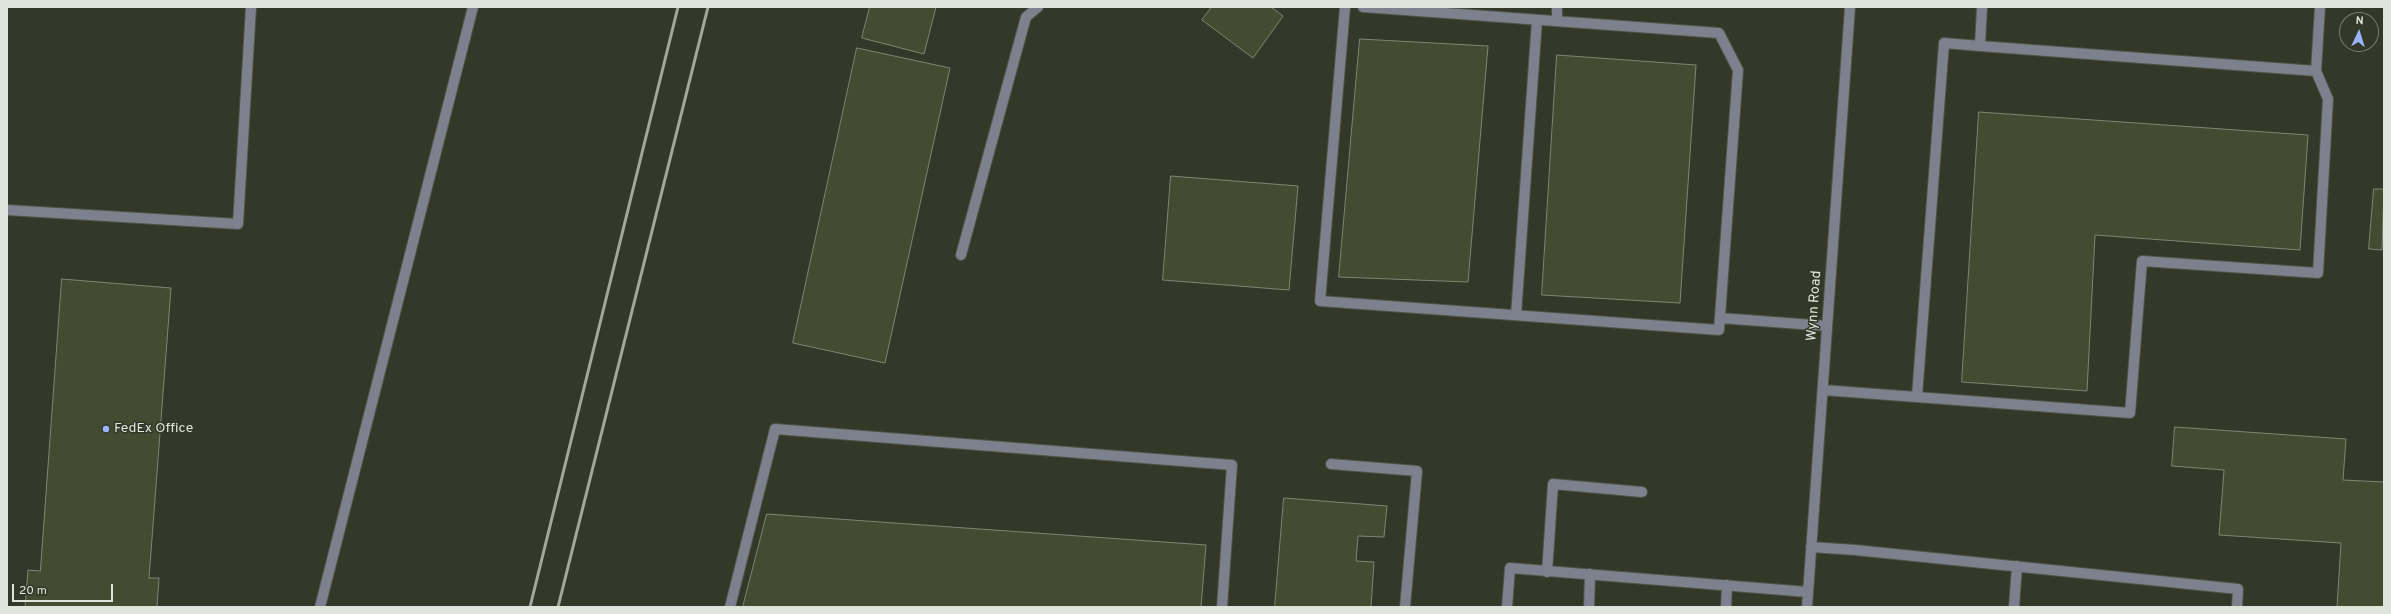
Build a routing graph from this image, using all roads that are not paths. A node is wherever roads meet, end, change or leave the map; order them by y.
1 (251, 7) edge
2 (473, 7) edge
3 (1038, 7) edge
4 (1345, 7) edge
5 (1363, 7) edge
6 (1557, 7) edge
7 (1850, 7) edge
8 (1982, 7) edge
9 (2320, 7) edge
10 (1537, 20) junction
11 (1557, 21) junction
12 (1980, 46) junction
13 (2316, 71) junction
14 (7, 210) edge
15 (961, 255) dead end
16 (1516, 315) junction
17 (1720, 318) junction
18 (1827, 326) junction
19 (1823, 390) junction
20 (1917, 396) junction
21 (1331, 464) dead end
22 (1642, 492) dead end
23 (1811, 547) junction
24 (2017, 566) junction
25 (1547, 572) junction
26 (1590, 574) junction
27 (1727, 585) junction
28 (1808, 592) junction
29 (320, 607) edge
30 (730, 607) edge
31 (1222, 607) edge
32 (1405, 607) edge
33 (1507, 607) edge
34 (1589, 607) edge
35 (1726, 607) edge
36 (1807, 607) edge
37 (2014, 607) edge
38 (2237, 607) edge

1 - 14 street
2 - 29 street
3 - 15 street
4 - 16 street
5 - 10 street
6 - 11 street
7 - 18 street, Wynn Road
8 - 12 street
9 - 13 street
10 - 11 street
10 - 16 street
11 - 17 street
12 - 13 street
12 - 20 street
13 - 20 street
16 - 17 street
17 - 18 street
18 - 19 street, Wynn Road
19 - 20 street
19 - 23 street, Wynn Road
21 - 32 street
22 - 25 street
23 - 24 street
23 - 28 street, Wynn Road
24 - 37 street
24 - 38 street
25 - 26 street
25 - 33 street
26 - 27 street
26 - 34 street
27 - 28 street
27 - 35 street
28 - 36 street, Wynn Road
30 - 31 street

